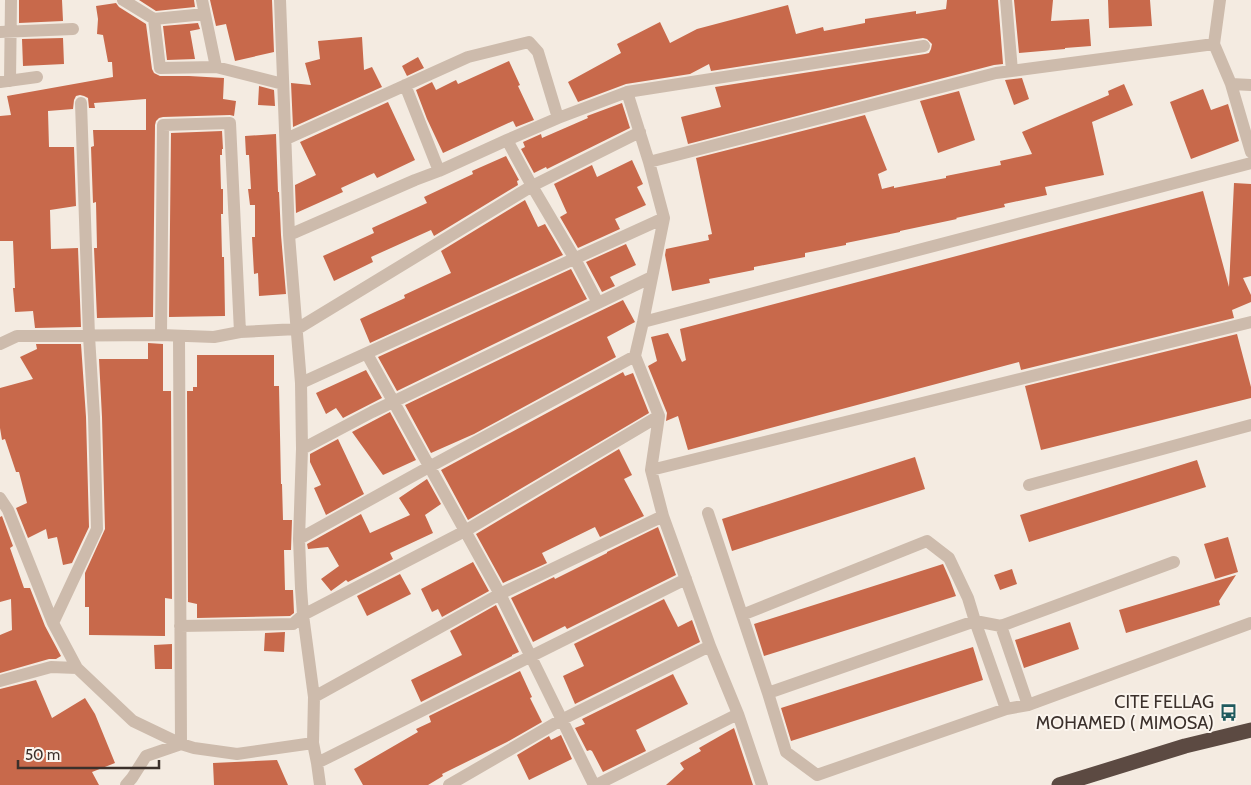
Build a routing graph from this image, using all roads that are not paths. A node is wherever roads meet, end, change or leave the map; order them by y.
1 (11, 0) edge
2 (123, 0) edge
3 (202, 0) edge
4 (280, 0) edge
5 (1006, 0) edge
6 (1220, 0) edge
7 (204, 14) junction
8 (154, 20) junction
9 (73, 29) dead end
10 (5, 32) edge
11 (1214, 44) junction
12 (924, 46) dead end
13 (216, 67) junction
14 (1012, 71) junction
15 (37, 77) dead end
16 (5, 81) edge
17 (283, 84) junction
18 (1231, 84) junction
19 (405, 85) junction
20 (1251, 85) edge
21 (627, 92) junction
22 (81, 103) dead end
23 (558, 118) junction
24 (640, 132) junction
25 (286, 139) junction
26 (507, 140) junction
27 (1251, 152) edge
28 (649, 162) junction
29 (1251, 163) edge
30 (439, 171) junction
31 (532, 186) junction
32 (664, 218) junction
33 (289, 235) junction
34 (575, 258) junction
35 (652, 277) junction
36 (598, 303) junction
37 (644, 322) junction
38 (1251, 322) edge
39 (297, 329) junction
40 (240, 332) junction
41 (161, 335) junction
42 (89, 336) junction
43 (179, 336) junction
44 (0, 344) edge
45 (366, 354) junction
46 (635, 356) junction
47 (301, 383) junction
48 (393, 402) junction
49 (659, 416) junction
50 (1251, 425) edge
51 (302, 449) junction
52 (429, 467) junction
53 (651, 470) junction
54 (1028, 485) dead end
55 (0, 498) edge
56 (4, 512) edge
57 (708, 513) dead end
58 (663, 516) junction
59 (465, 531) junction
60 (299, 539) junction
61 (1174, 562) dead end
62 (686, 579) junction
63 (500, 594) junction
64 (303, 615) junction
65 (742, 615) junction
66 (975, 621) junction
67 (52, 623) junction
68 (1251, 623) edge
69 (180, 626) junction
70 (1001, 626) junction
71 (710, 646) junction
72 (531, 656) junction
73 (77, 668) junction
74 (0, 681) edge
75 (768, 693) junction
76 (314, 697) junction
77 (1028, 705) junction
78 (1006, 709) junction
79 (738, 714) junction
80 (562, 720) junction
81 (1251, 730) edge
82 (313, 743) junction
83 (181, 744) junction
84 (317, 763) junction
85 (126, 785) edge
86 (320, 785) edge
87 (449, 785) edge
88 (595, 785) edge
89 (762, 785) edge
90 (1059, 785) edge

1 - 10 street
2 - 8 street
3 - 7 street
4 - 17 street
5 - 14 street
6 - 11 street
7 - 8 street
7 - 13 street
8 - 13 street
9 - 10 street
10 - 16 street
11 - 14 street
11 - 18 street
12 - 21 street
13 - 17 street
14 - 28 street
15 - 16 street
17 - 25 street
18 - 20 street
18 - 27 street
19 - 23 street
19 - 25 street
19 - 30 street
21 - 23 street
21 - 24 street
22 - 42 street
23 - 26 street
24 - 28 street
24 - 31 street
25 - 33 street
26 - 30 street
26 - 31 street
28 - 32 street
29 - 37 street
30 - 33 street
31 - 34 street
31 - 39 street
32 - 34 street
32 - 35 street
33 - 39 street
34 - 36 street
34 - 45 street
35 - 36 street
35 - 37 street
36 - 48 street
37 - 46 street
38 - 53 street
39 - 40 street
39 - 47 street
40 - 41 street
40 - 43 street
41 - 42 street
41 - 43 street
42 - 44 street
42 - 67 street
43 - 69 street
45 - 47 street
45 - 48 street
46 - 49 street
46 - 52 street
47 - 51 street
48 - 51 street
48 - 52 street
49 - 53 street
49 - 59 street
50 - 54 street
51 - 60 street
52 - 59 street
52 - 60 street
53 - 58 street
55 - 56 street
56 - 67 street
57 - 65 street
58 - 62 street
58 - 63 street
59 - 63 street
59 - 64 street
60 - 64 street
61 - 70 street
62 - 71 street
62 - 72 street
63 - 72 street
63 - 76 street
64 - 69 street
64 - 76 street
65 - 66 street
65 - 75 street
66 - 70 street
66 - 75 street
66 - 78 street
67 - 73 street
68 - 77 street
69 - 83 street
70 - 77 street
71 - 79 street
71 - 80 street
72 - 80 street
72 - 84 street
73 - 74 street
73 - 83 street
75 - 78 street
76 - 82 street
77 - 78 street
79 - 88 street
79 - 89 street
80 - 87 street
80 - 88 street
81 - 90 highway
82 - 83 street
82 - 84 street
83 - 85 street
84 - 86 street

